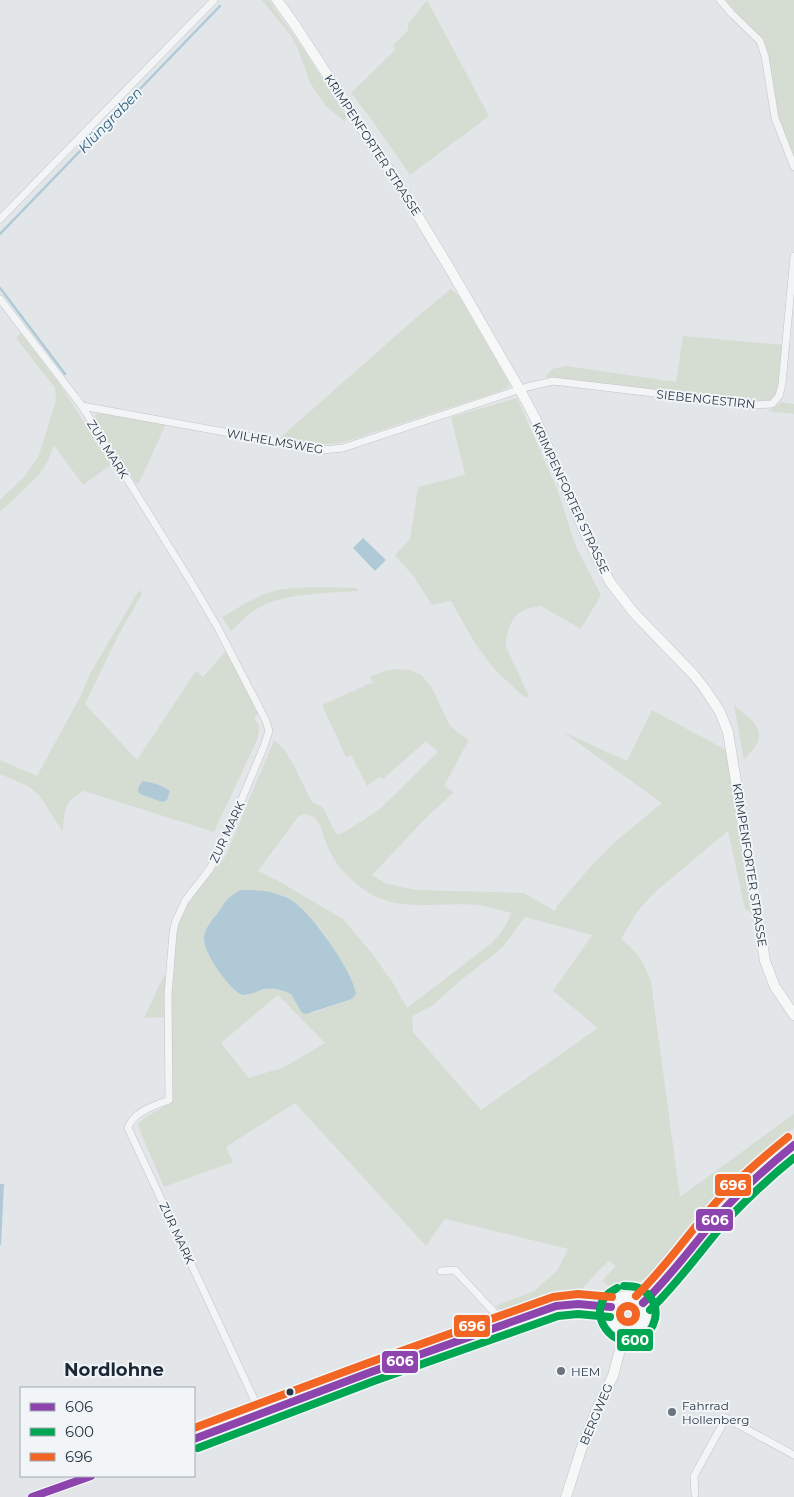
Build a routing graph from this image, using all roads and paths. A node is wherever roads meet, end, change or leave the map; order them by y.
1 (214, 0) edge
2 (277, 0) edge
3 (720, 0) edge
4 (794, 167) edge
5 (0, 219) edge
6 (794, 256) edge
7 (0, 299) edge
8 (520, 390) junction
9 (82, 406) junction
10 (794, 1015) edge
11 (794, 1146) edge
12 (441, 1271) dead end
13 (642, 1303) junction
14 (611, 1307) junction
15 (505, 1324) junction
16 (625, 1332) junction
17 (261, 1414) junction
18 (195, 1439) edge
19 (794, 1455) edge
20 (88, 1477) edge
21 (695, 1494) dead end
22 (32, 1497) edge
23 (566, 1497) edge

1 - 5 street
2 - 8 street, KRIMPENFORTER STRASSE
3 - 4 street
6 - 8 street, SIEBENGESTIRN
7 - 9 street, ZUR MARK
8 - 9 street, WILHELMSWEG
8 - 10 street, KRIMPENFORTER STRASSE
9 - 17 street, ZUR MARK
11 - 13 street
12 - 15 street
13 - 14 street
13 - 16 street
14 - 15 street
14 - 16 street
15 - 17 street
16 - 23 street, BERGWEG
17 - 18 street
19 - 21 street
20 - 22 street

